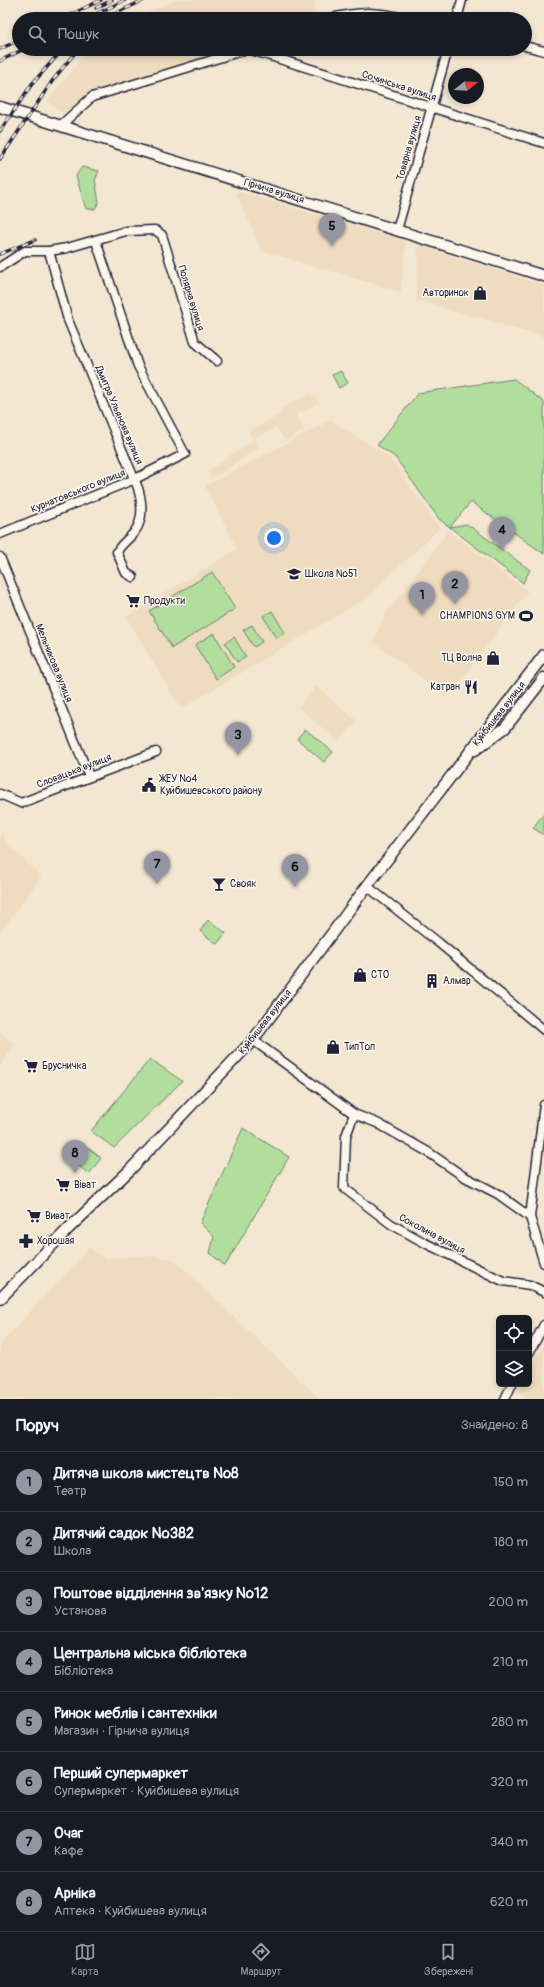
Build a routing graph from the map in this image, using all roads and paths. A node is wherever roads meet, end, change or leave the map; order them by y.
1 (462, 0) edge
2 (459, 12) edge
3 (532, 48) edge
4 (544, 51) edge
5 (225, 56) edge
6 (270, 56) edge
7 (446, 56) edge
8 (432, 107) junction
9 (1, 108) edge
10 (61, 125) junction
11 (544, 143) edge
12 (397, 230) junction
13 (96, 241) junction
14 (49, 251) junction
15 (0, 267) edge
16 (544, 276) edge
17 (217, 361) dead end
18 (135, 479) junction
19 (0, 534) edge
20 (0, 557) edge
21 (133, 577) dead end
22 (544, 655) edge
23 (544, 678) edge
24 (495, 719) junction
25 (505, 728) junction
26 (156, 752) dead end
27 (468, 755) junction
28 (89, 776) junction
29 (0, 794) edge
30 (367, 886) junction
31 (544, 1030) edge
32 (253, 1040) junction
33 (544, 1105) edge
34 (354, 1114) junction
35 (530, 1217) junction
36 (544, 1263) edge
37 (544, 1292) edge
38 (0, 1299) edge
39 (544, 1325) edge
40 (530, 1351) edge
41 (511, 1387) edge
42 (505, 1399) edge

1 - 2 street
3 - 4 street
5 - 10 street
6 - 8 street, Сочинська вулиця
7 - 8 street, Товарна вулиця
8 - 11 street, Сочинська вулиця
8 - 12 street, Товарна вулиця
9 - 10 main road, Гірнича вулиця
10 - 12 main road, Гірнича вулиця
12 - 16 main road, Гірнича вулиця
13 - 14 street
13 - 17 street, Полярна вулиця
13 - 18 street, Курнатовського вулиця
14 - 15 street
14 - 18 street, Дмитра Ульянова вулиця
18 - 19 street, Курнатовського вулиця
18 - 21 street, Дмитра Ульянова вулиця
20 - 28 street, Мельникова вулиця
22 - 24 main road, Куйбишева вулиця
23 - 25 main road, Куйбишева вулиця
24 - 25 main road
24 - 27 main road, Куйбишева вулиця
25 - 27 main road, Куйбишева вулиця
26 - 28 street, Словацька вулиця
27 - 30 main road, Куйбишева вулиця
28 - 29 street, Словацька вулиця
30 - 31 street
30 - 32 main road, Куйбишева вулиця
32 - 34 street
32 - 38 main road, Куйбишева вулиця
33 - 35 street
34 - 35 street
34 - 37 street, Соколина вулиця
35 - 36 street
39 - 40 street
41 - 42 street

